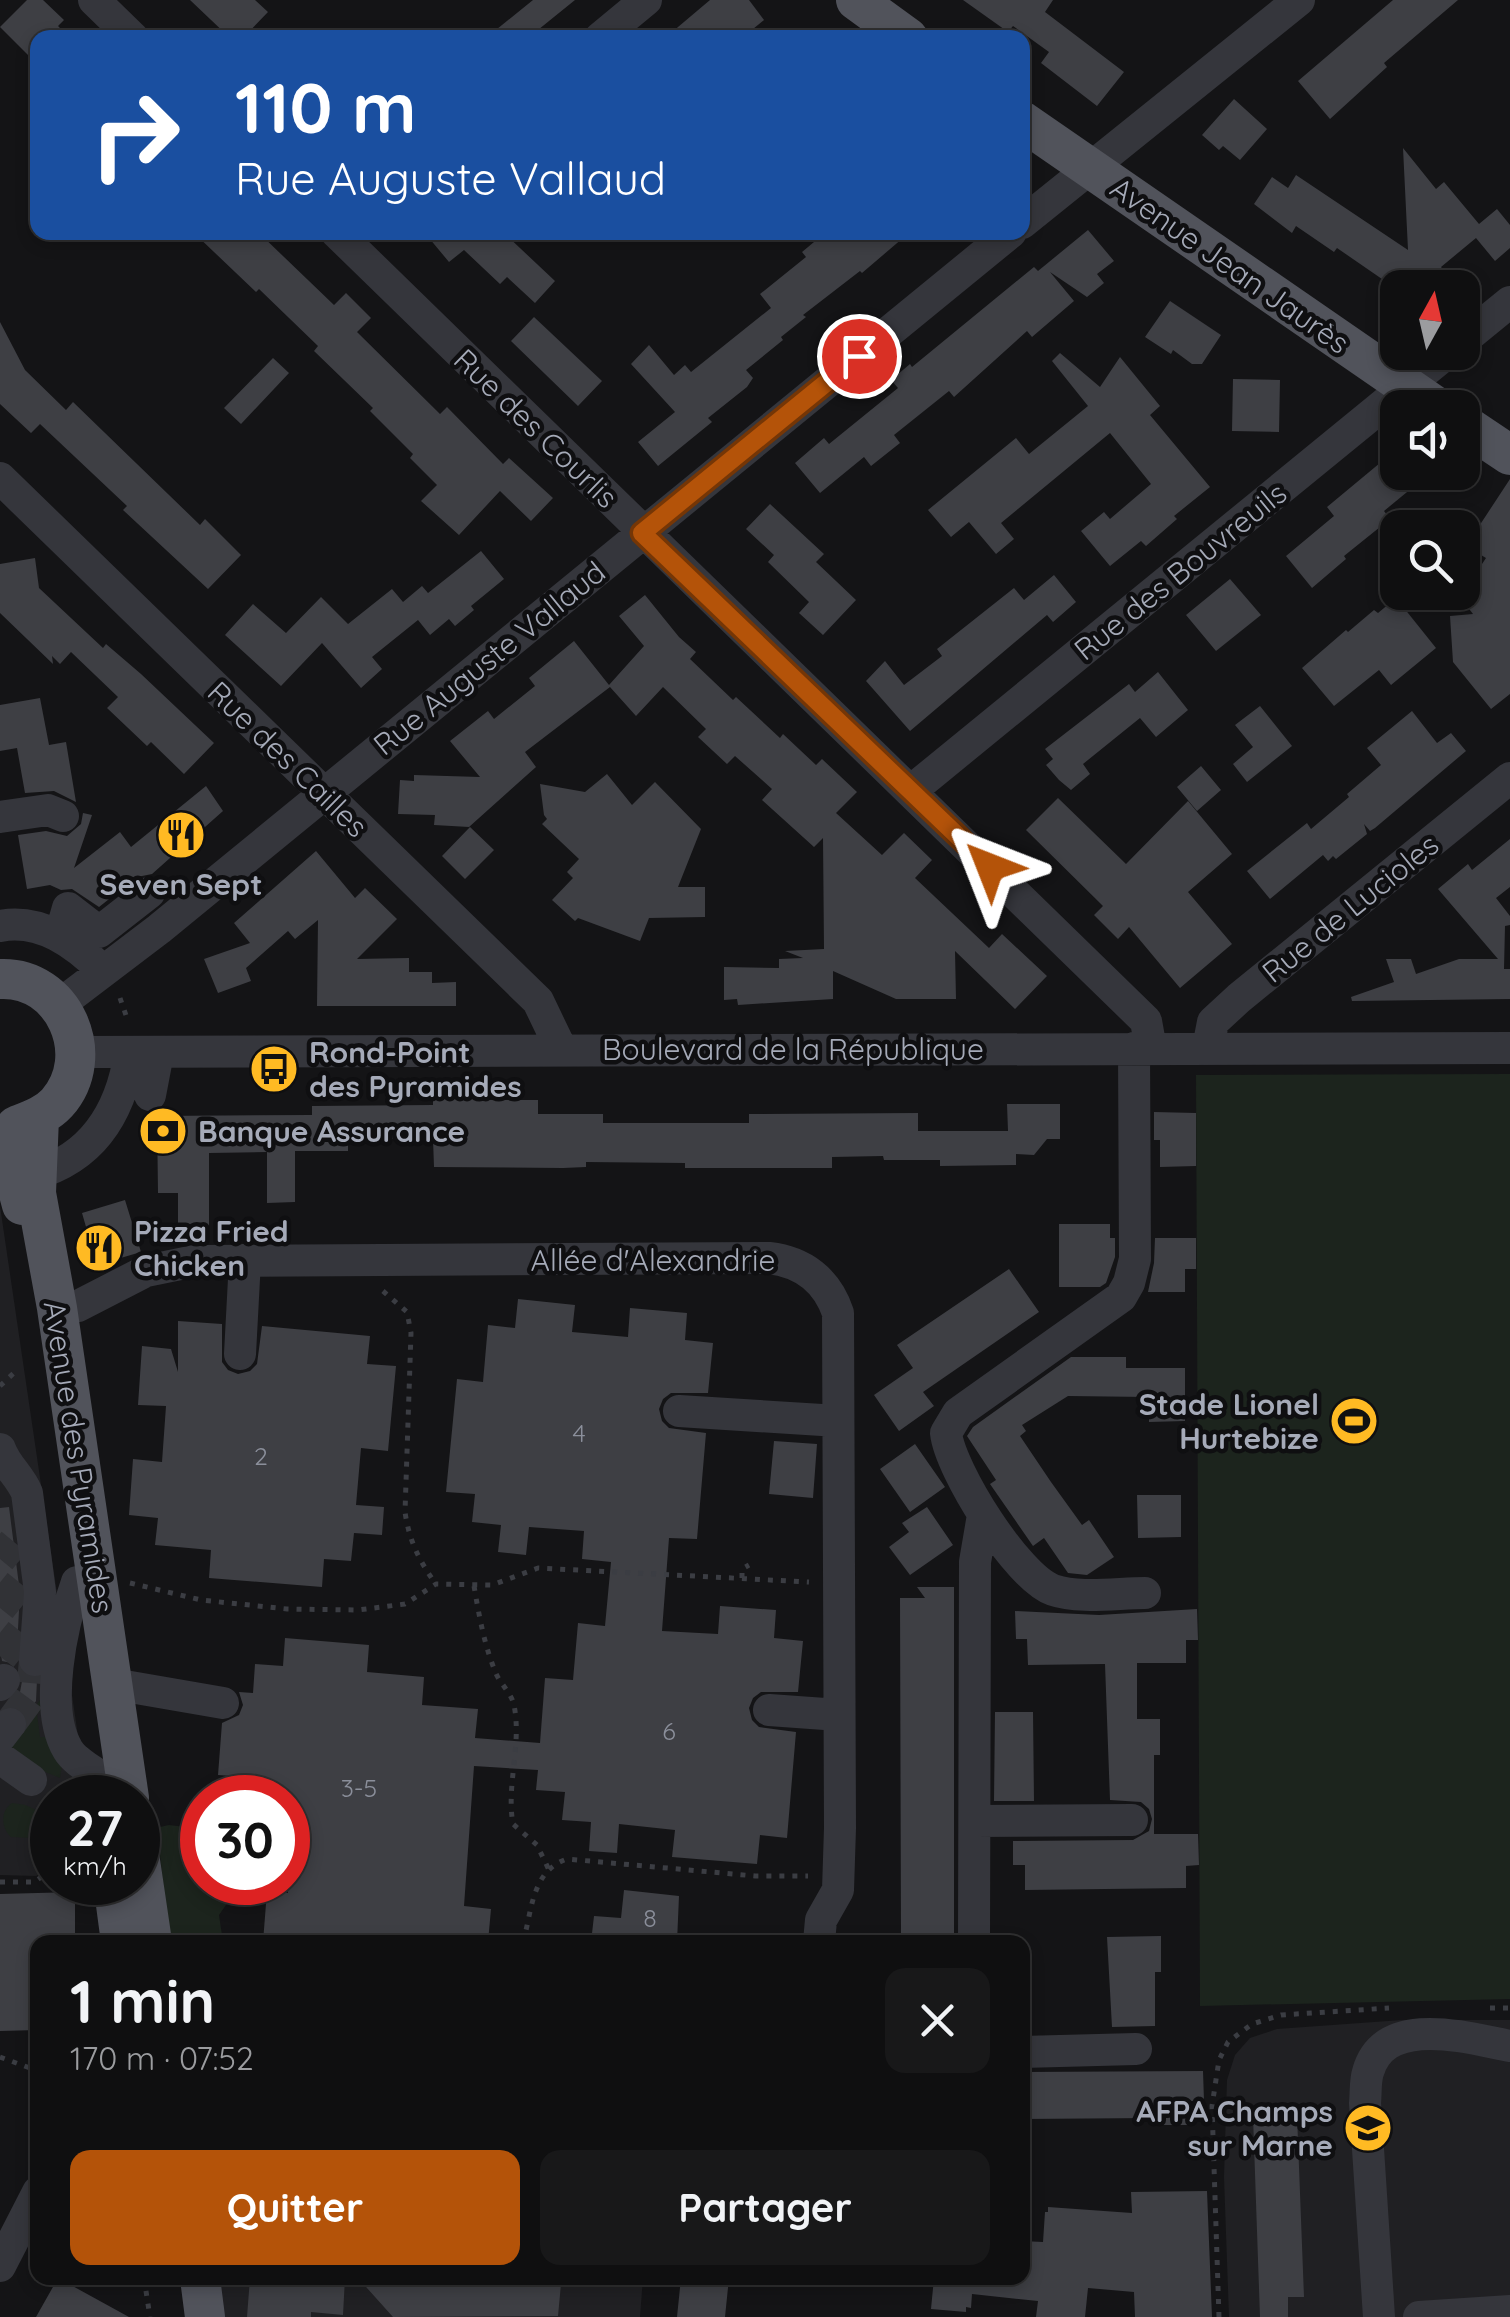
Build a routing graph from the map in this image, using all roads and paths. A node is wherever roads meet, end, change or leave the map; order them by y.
1 (94, 0) edge
2 (646, 0) edge
3 (856, 0) edge
4 (1299, 0) edge
5 (126, 30) edge
6 (610, 30) edge
7 (897, 30) edge
8 (1030, 125) edge
9 (1092, 168) junction
10 (1030, 217) edge
11 (353, 240) edge
12 (1001, 240) edge
13 (1510, 302) edge
14 (1480, 326) edge
15 (1412, 390) edge
16 (1380, 429) edge
17 (1480, 435) edge
18 (1510, 454) edge
19 (0, 478) edge
20 (642, 533) junction
21 (1510, 778) edge
22 (912, 790) junction
23 (324, 793) junction
24 (63, 816) dead end
25 (0, 817) edge
26 (150, 893) dead end
27 (0, 926) edge
28 (60, 936) junction
29 (103, 971) junction
30 (3, 973) edge
31 (59, 1005) junction
32 (1208, 1048) junction
33 (1510, 1048) edge
34 (561, 1049) junction
35 (1143, 1049) junction
36 (76, 1052) junction
37 (144, 1053) junction
38 (150, 1095) dead end
39 (39, 1117) junction
40 (0, 1126) edge
41 (0, 1138) edge
42 (35, 1174) junction
43 (245, 1260) junction
44 (378, 1288) dead end
45 (57, 1308) junction
46 (240, 1354) dead end
47 (18, 1369) dead end
48 (0, 1386) edge
49 (679, 1411) dead end
50 (838, 1421) junction
51 (0, 1448) edge
52 (983, 1515) junction
53 (749, 1565) dead end
54 (26, 1571) edge
55 (742, 1578) junction
56 (117, 1580) dead end
57 (436, 1584) junction
58 (838, 1584) junction
59 (474, 1586) junction
60 (1146, 1593) dead end
61 (113, 1684) junction
62 (223, 1703) dead end
63 (769, 1710) dead end
64 (840, 1715) junction
65 (0, 1758) edge
66 (105, 1775) edge
67 (112, 1775) edge
68 (30, 1779) edge
69 (1132, 1820) dead end
70 (975, 1821) junction
71 (548, 1870) junction
72 (839, 1877) junction
73 (0, 1882) edge
74 (30, 1882) edge
75 (116, 1905) edge
76 (147, 1905) edge
77 (121, 1935) edge
78 (151, 1935) edge
79 (524, 1935) edge
80 (820, 1935) edge
81 (974, 1935) edge
82 (1393, 2008) dead end
83 (1478, 2008) dead end
84 (1510, 2008) edge
85 (1510, 2046) edge
86 (1136, 2049) dead end
87 (1030, 2052) edge
88 (0, 2058) edge
89 (30, 2068) edge
90 (30, 2208) edge
91 (0, 2266) edge
92 (145, 2285) edge
93 (182, 2285) edge
94 (201, 2285) edge
95 (1510, 2311) edge
96 (150, 2317) edge
97 (186, 2317) edge
98 (206, 2317) edge
99 (1219, 2317) edge
100 (1379, 2317) edge
101 (1419, 2317) edge

1 - 5 street
2 - 6 street
3 - 7 main road
4 - 9 street
8 - 9 main road, Avenue Jean Jaurès
9 - 10 street
9 - 15 main road, Avenue Jean Jaurès
11 - 20 street, Rue des Courlis
12 - 20 street, Rue Auguste Vallaud
13 - 14 street
16 - 22 street, Rue des Bouvreuils
17 - 18 main road
19 - 23 street, Rue des Cailles
20 - 22 street, Rue des Courlis
20 - 23 street, Rue Auguste Vallaud
21 - 32 street, Rue de Lucioles
22 - 35 street, Rue des Courlis
23 - 29 street, Rue Auguste Vallaud
23 - 34 street, Rue des Cailles
24 - 25 street
26 - 28 street
27 - 28 street
28 - 29 street
29 - 31 street, Rue Auguste Vallaud
29 - 37 path
30 - 31 main road
31 - 36 main road
32 - 33 street, Boulevard de la République
32 - 35 street, Boulevard de la République
34 - 35 street, Boulevard de la République
34 - 37 street, Boulevard de la République
35 - 52 street
36 - 37 street, Boulevard de la République
36 - 39 main road
37 - 38 street
37 - 42 street
39 - 40 main road
39 - 42 main road, Avenue des Pyramides
41 - 54 main road, Avenue des Pyramides
42 - 45 main road, Avenue des Pyramides
43 - 45 street, Allée d'Alexandrie
43 - 46 street
43 - 50 street, Allée d'Alexandrie
44 - 57 path
45 - 61 main road, Avenue des Pyramides
47 - 48 path
49 - 50 street
50 - 58 street, Allée d'Alexandrie
51 - 54 street
52 - 60 street
52 - 70 street
53 - 55 path
54 - 66 main road, Avenue des Pyramides
55 - 58 path
55 - 59 path
56 - 57 path
57 - 59 path
58 - 64 street, Allée d'Alexandrie
59 - 71 path
61 - 62 street
61 - 67 main road, Avenue des Pyramides
63 - 64 street
64 - 72 street, Allée d'Alexandrie
65 - 68 street
69 - 70 street
70 - 81 street
71 - 72 path
71 - 79 path
72 - 80 street, Allée d'Alexandrie
73 - 74 path
75 - 77 main road
76 - 78 main road
82 - 99 path
83 - 84 path
85 - 100 street
86 - 87 street
88 - 89 path
90 - 91 street
92 - 96 path
93 - 97 main road
94 - 98 main road
95 - 101 street

